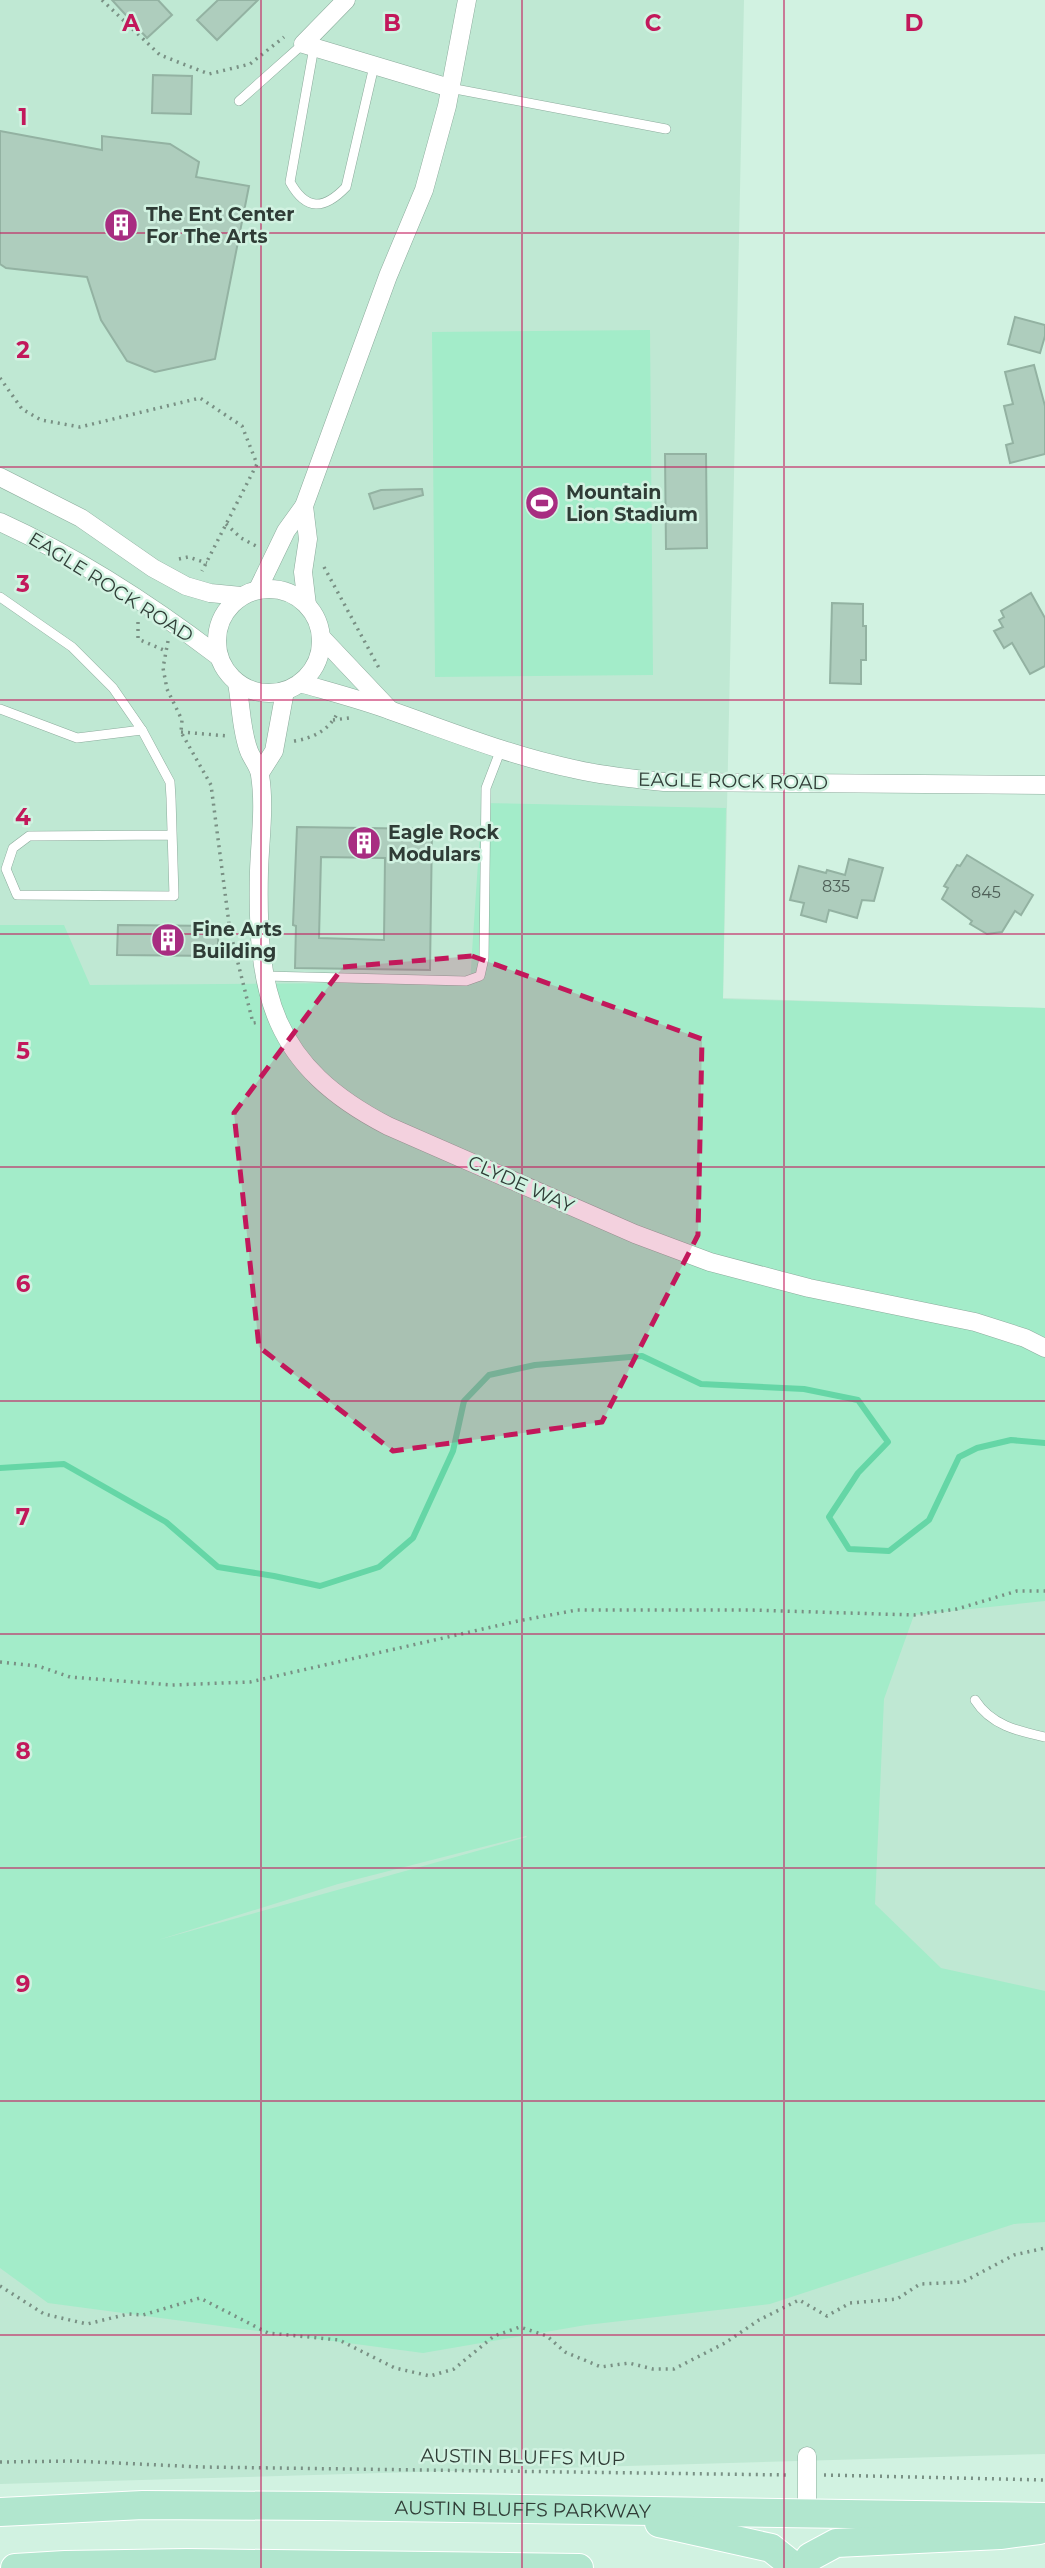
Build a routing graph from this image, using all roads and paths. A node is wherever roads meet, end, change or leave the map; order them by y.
1 (102, 0) edge
2 (346, 0) edge
3 (467, 0) edge
4 (286, 34) dead end
5 (309, 46) junction
6 (373, 66) junction
7 (450, 88) junction
8 (239, 101) dead end
9 (666, 129) dead end
10 (0, 377) edge
11 (0, 477) edge
12 (304, 506) junction
13 (0, 522) edge
14 (226, 524) junction
15 (274, 556) junction
16 (316, 563) dead end
17 (194, 588) junction
18 (249, 592) junction
19 (0, 597) edge
20 (307, 605) junction
21 (321, 637) junction
22 (168, 638) dead end
23 (138, 639) dead end
24 (166, 651) junction
25 (218, 656) junction
26 (384, 679) dead end
27 (237, 683) junction
28 (292, 687) junction
29 (0, 709) edge
30 (339, 709) dead end
31 (390, 710) junction
32 (142, 730) junction
33 (181, 732) junction
34 (235, 736) dead end
35 (290, 742) dead end
36 (501, 749) junction
37 (260, 773) junction
38 (1045, 785) edge
39 (172, 835) junction
40 (265, 976) junction
41 (276, 1020) junction
42 (1045, 1348) edge
43 (1045, 1591) edge
44 (0, 1662) edge
45 (975, 1700) dead end
46 (1045, 1737) edge
47 (1045, 2248) edge
48 (0, 2286) edge
49 (807, 2456) dead end
50 (0, 2462) edge
51 (807, 2475) junction
52 (1045, 2480) edge
53 (578, 2510) junction
54 (0, 2512) edge
55 (807, 2512) junction
56 (1045, 2517) edge
57 (1045, 2529) edge
58 (116, 2566) edge
59 (15, 2568) edge
60 (579, 2568) edge
61 (796, 2568) edge
62 (803, 2568) edge

1 - 4 path
2 - 5 street
3 - 7 street
5 - 6 street
5 - 6 lane
5 - 8 lane
6 - 7 street
7 - 9 lane
7 - 12 street
10 - 14 path
11 - 17 street, EAGLE ROCK ROAD
12 - 15 street
12 - 20 street
13 - 25 street, EAGLE ROCK ROAD
14 - 15 path
14 - 17 path
15 - 18 street
16 - 26 path
17 - 18 street, EAGLE ROCK ROAD
18 - 20 street, EAGLE ROCK ROAD
18 - 25 street, EAGLE ROCK ROAD
19 - 32 lane
20 - 21 street, EAGLE ROCK ROAD
21 - 28 street
21 - 31 street, EAGLE ROCK ROAD
22 - 24 path
23 - 24 path
24 - 33 path
25 - 27 street, EAGLE ROCK ROAD
27 - 28 street, EAGLE ROCK ROAD
27 - 37 street
28 - 31 street, EAGLE ROCK ROAD
28 - 37 street
29 - 32 lane
30 - 35 path
31 - 36 street, EAGLE ROCK ROAD
32 - 39 lane
33 - 34 path
33 - 41 path
36 - 38 street, EAGLE ROCK ROAD
36 - 40 lane
37 - 40 street, CLYDE WAY
39 - 39 lane
40 - 41 street, CLYDE WAY
41 - 42 street, CLYDE WAY
43 - 44 path
45 - 46 lane
47 - 48 path
49 - 51 street
50 - 51 path, AUSTIN BLUFFS MUP
51 - 52 path, AUSTIN BLUFFS MUP
51 - 55 street
53 - 54 main road, AUSTIN BLUFFS PARKWAY
53 - 55 main road, AUSTIN BLUFFS PARKWAY
53 - 61 main road
55 - 56 main road, AUSTIN BLUFFS PARKWAY
57 - 62 main road
58 - 59 main road
58 - 60 main road

